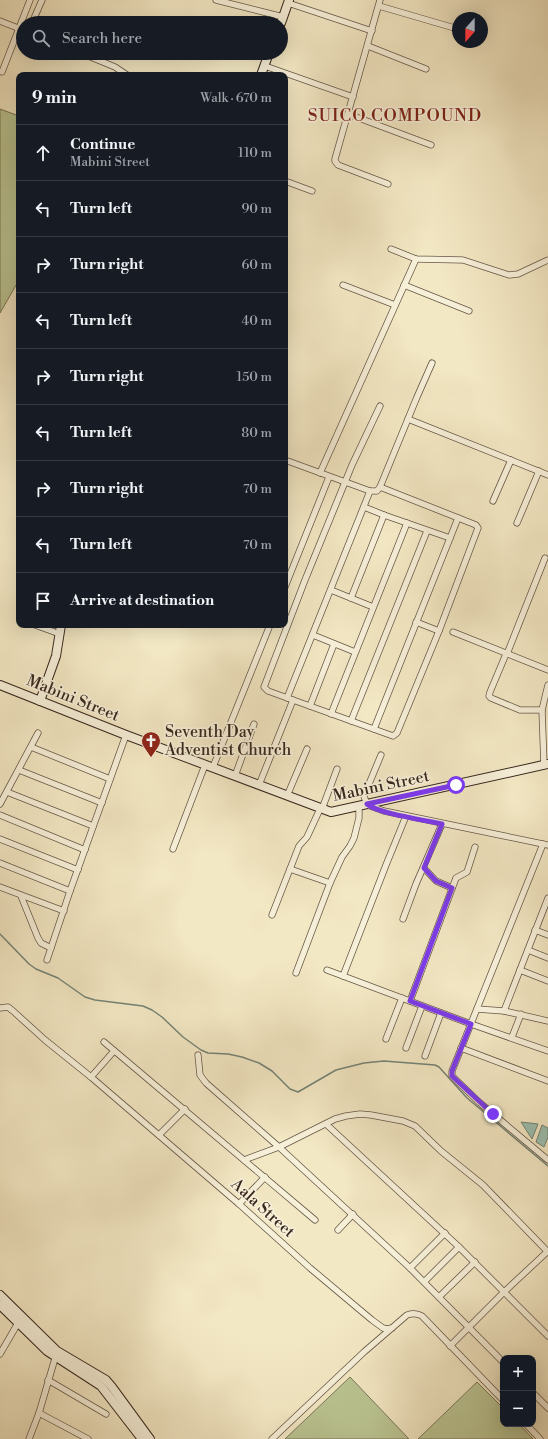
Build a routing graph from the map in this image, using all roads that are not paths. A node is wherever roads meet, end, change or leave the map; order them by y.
1 (30, 0) edge
2 (42, 0) edge
3 (216, 0) edge
4 (288, 2) edge
5 (380, 3) edge
6 (24, 16) edge
7 (35, 16) edge
8 (269, 16) edge
9 (283, 16) edge
10 (0, 21) edge
11 (16, 27) edge
12 (452, 27) edge
13 (372, 30) junction
14 (16, 39) edge
15 (368, 46) junction
16 (98, 60) edge
17 (267, 60) edge
18 (265, 66) junction
19 (426, 69) dead end
20 (2, 72) dead end
21 (123, 72) edge
22 (262, 72) edge
23 (282, 72) edge
24 (288, 74) edge
25 (353, 97) junction
26 (348, 114) junction
27 (431, 145) dead end
28 (288, 182) edge
29 (388, 184) dead end
30 (312, 191) dead end
31 (391, 249) dead end
32 (416, 259) junction
33 (548, 260) edge
34 (343, 285) dead end
35 (404, 285) junction
36 (395, 305) junction
37 (469, 311) dead end
38 (432, 363) dead end
39 (380, 406) dead end
40 (408, 419) junction
41 (511, 460) junction
42 (288, 461) edge
43 (539, 472) junction
44 (320, 473) junction
45 (548, 475) edge
46 (329, 477) junction
47 (345, 482) junction
48 (380, 487) junction
49 (370, 491) junction
50 (493, 501) dead end
51 (364, 507) junction
52 (384, 516) junction
53 (458, 518) junction
54 (407, 523) junction
55 (517, 523) dead end
56 (427, 531) junction
57 (450, 538) junction
58 (545, 558) dead end
59 (288, 580) edge
60 (331, 590) junction
61 (351, 598) junction
62 (373, 607) junction
63 (416, 622) junction
64 (288, 625) edge
65 (43, 628) edge
66 (61, 628) edge
67 (269, 628) edge
68 (287, 628) edge
69 (438, 631) junction
70 (453, 632) dead end
71 (60, 634) junction
72 (312, 635) junction
73 (334, 644) junction
74 (355, 652) junction
75 (506, 654) junction
76 (548, 670) edge
77 (548, 684) edge
78 (0, 685) edge
79 (290, 699) junction
80 (40, 700) junction
81 (310, 706) junction
82 (542, 710) junction
83 (331, 714) junction
84 (351, 721) junction
85 (254, 724) dead end
86 (374, 729) junction
87 (38, 733) dead end
88 (126, 735) junction
89 (31, 747) junction
90 (307, 749) dead end
91 (380, 756) dead end
92 (546, 764) edge
93 (209, 766) junction
94 (337, 769) dead end
95 (19, 770) junction
96 (235, 776) junction
97 (110, 779) junction
98 (259, 784) junction
99 (7, 792) junction
100 (287, 796) junction
101 (102, 803) junction
102 (0, 804) edge
103 (367, 804) junction
104 (359, 807) junction
105 (321, 809) junction
106 (0, 816) edge
107 (406, 816) junction
108 (442, 824) junction
109 (93, 826) junction
110 (0, 839) edge
111 (545, 845) edge
112 (475, 847) dead end
113 (173, 849) dead end
114 (85, 850) junction
115 (0, 863) edge
116 (424, 868) junction
117 (290, 869) junction
118 (78, 870) junction
119 (330, 883) junction
120 (0, 887) edge
121 (452, 888) junction
122 (70, 891) junction
123 (21, 896) junction
124 (548, 898) edge
125 (546, 911) edge
126 (64, 912) junction
127 (272, 915) dead end
128 (403, 919) dead end
129 (536, 930) junction
130 (548, 935) edge
131 (51, 948) junction
132 (528, 950) junction
133 (548, 958) edge
134 (47, 960) dead end
135 (327, 970) dead end
136 (520, 970) junction
137 (296, 973) dead end
138 (343, 976) junction
139 (548, 981) edge
140 (402, 998) junction
141 (410, 1001) junction
142 (422, 1006) junction
143 (0, 1008) edge
144 (477, 1009) junction
145 (504, 1011) junction
146 (442, 1013) junction
147 (520, 1014) junction
148 (548, 1021) edge
149 (471, 1024) junction
150 (512, 1038) junction
151 (386, 1040) dead end
152 (104, 1042) dead end
153 (406, 1048) dead end
154 (461, 1048) junction
155 (114, 1051) junction
156 (548, 1051) edge
157 (198, 1055) dead end
158 (425, 1056) dead end
159 (91, 1077) junction
160 (548, 1081) edge
161 (185, 1110) junction
162 (326, 1124) junction
163 (159, 1135) junction
164 (279, 1146) junction
165 (244, 1160) junction
166 (548, 1160) edge
167 (265, 1177) junction
168 (239, 1204) junction
169 (353, 1214) junction
170 (315, 1220) dead end
171 (338, 1230) dead end
172 (444, 1233) junction
173 (459, 1247) junction
174 (548, 1251) edge
175 (475, 1262) junction
176 (410, 1268) junction
177 (425, 1281) junction
178 (504, 1292) junction
179 (0, 1295) edge
180 (440, 1296) junction
181 (0, 1305) edge
182 (18, 1323) junction
183 (469, 1326) junction
184 (392, 1328) junction
185 (548, 1336) edge
186 (450, 1346) junction
187 (0, 1354) edge
188 (56, 1354) junction
189 (500, 1359) edge
190 (48, 1380) junction
191 (536, 1395) edge
192 (500, 1397) edge
193 (548, 1408) edge
194 (38, 1413) junction
195 (106, 1414) dead end
196 (132, 1420) junction
197 (529, 1427) edge
198 (29, 1439) edge
199 (88, 1439) edge
200 (142, 1439) edge
201 (150, 1439) edge
202 (272, 1439) edge
203 (540, 1439) edge

1 - 6 street
2 - 7 street
3 - 8 street
4 - 9 main road
4 - 13 street
5 - 12 street
5 - 13 street
10 - 11 street
13 - 15 street
14 - 20 street
15 - 19 street
15 - 25 street
16 - 21 street
17 - 18 main road
18 - 22 main road
18 - 23 street
24 - 25 street
25 - 26 street
26 - 27 street
26 - 29 street
28 - 30 street
31 - 32 street
32 - 33 street
32 - 35 street
34 - 36 street
35 - 36 street
35 - 37 street
36 - 44 street
38 - 40 street
39 - 47 street
40 - 41 street
40 - 48 street
41 - 43 street
41 - 50 street
42 - 44 street
43 - 45 street
43 - 55 street
44 - 46 street
46 - 47 street
46 - 59 street
47 - 49 street
47 - 64 street
48 - 49 street
48 - 53 street
49 - 51 street
51 - 52 street
51 - 60 street
52 - 54 street
52 - 61 street
53 - 57 street
53 - 69 street
54 - 56 street
54 - 62 street
56 - 57 street
56 - 84 street
57 - 63 street
58 - 75 street
60 - 61 street
60 - 72 street
61 - 62 street
62 - 74 street
63 - 69 street
63 - 86 street
65 - 71 street
66 - 71 main road
67 - 93 street
68 - 79 street
69 - 86 street
70 - 75 street
71 - 80 main road
72 - 73 street
72 - 79 street
73 - 74 street
73 - 81 street
74 - 83 street
75 - 76 street
75 - 82 street
77 - 82 street
78 - 80 main road, Mabini Street
79 - 81 street
79 - 98 street
80 - 88 main road, Mabini Street
81 - 83 street
82 - 92 street
83 - 84 street
84 - 86 street
85 - 96 street
87 - 89 street
88 - 93 main road, Mabini Street
88 - 97 street
89 - 95 street
89 - 97 street
90 - 100 street
91 - 103 street
92 - 103 main road, Mabini Street
93 - 96 main road, Mabini Street
93 - 113 street
94 - 105 street
95 - 99 street
95 - 101 street
96 - 98 main road, Mabini Street
97 - 101 street
98 - 100 main road, Mabini Street
99 - 102 street
99 - 109 street
100 - 105 main road, Mabini Street
101 - 109 street
103 - 104 main road, Mabini Street
103 - 107 street
104 - 105 main road, Mabini Street
104 - 119 street
105 - 117 street
106 - 114 street
107 - 108 street
107 - 138 street
108 - 111 street
108 - 116 street
109 - 114 street
110 - 118 street
111 - 144 street
112 - 121 street
114 - 118 street
115 - 122 street
116 - 121 street
116 - 128 street
117 - 119 street
117 - 127 street
118 - 122 street
119 - 137 street
120 - 123 street
121 - 141 street
122 - 126 street
123 - 126 street
123 - 131 street
124 - 125 street
125 - 129 street
126 - 131 street
129 - 130 street
129 - 132 street
131 - 134 street
132 - 133 street
132 - 136 street
135 - 138 street
136 - 139 street
136 - 145 street
138 - 140 street
140 - 141 street
140 - 151 street
141 - 142 street
142 - 146 street
142 - 153 street
143 - 159 street, Aala Street
144 - 145 street
144 - 149 street
145 - 147 street
146 - 149 street
146 - 158 street
147 - 148 street
147 - 150 street
149 - 150 street
149 - 154 street
150 - 156 street
152 - 155 street
154 - 160 street
154 - 166 street
155 - 159 street
155 - 161 street
157 - 164 street
159 - 163 street, Aala Street
161 - 163 street
161 - 165 street
162 - 164 street
162 - 172 street
162 - 174 street
163 - 168 street, Aala Street
164 - 165 street
164 - 169 street
165 - 167 street
167 - 168 street
167 - 170 street
168 - 184 street, Aala Street
169 - 171 street
169 - 176 street
172 - 173 street
172 - 176 street
173 - 175 street
173 - 177 street
174 - 178 street
175 - 178 street
175 - 180 street
176 - 177 street
177 - 180 street
178 - 183 street
178 - 185 street
179 - 188 main road
180 - 183 street
181 - 182 main road
182 - 187 street
182 - 188 main road
183 - 186 street
183 - 189 street
184 - 186 street
184 - 202 street
186 - 192 street
188 - 190 street
188 - 196 main road
190 - 194 street
190 - 195 street
191 - 193 street
194 - 198 street
194 - 199 street
196 - 200 main road
196 - 201 main road
197 - 203 street

